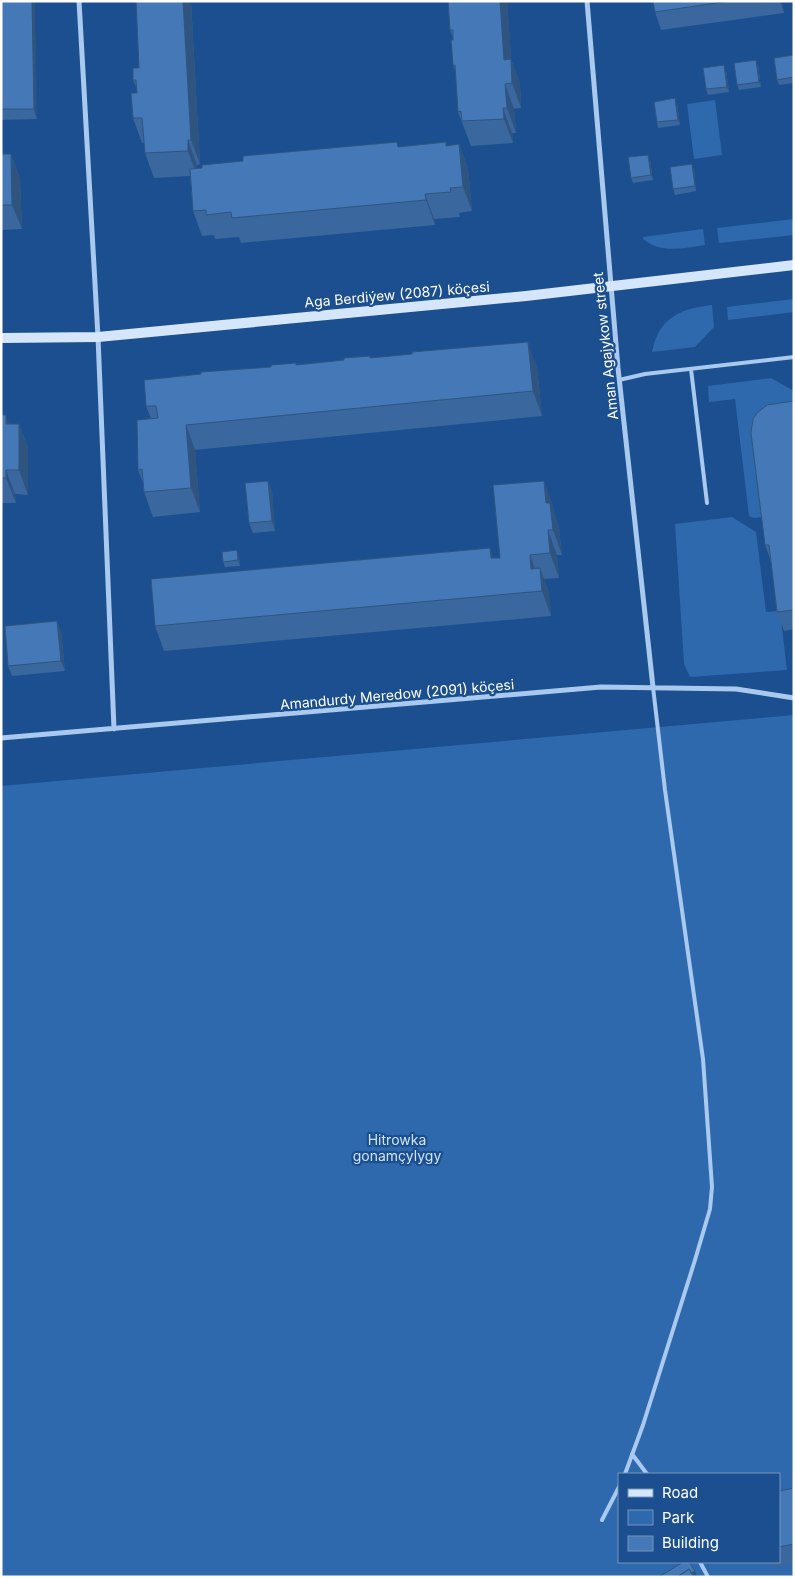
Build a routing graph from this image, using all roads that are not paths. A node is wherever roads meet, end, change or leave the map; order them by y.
1 (78, 1) edge
2 (587, 1) edge
3 (794, 265) edge
4 (610, 286) junction
5 (98, 337) junction
6 (1, 338) edge
7 (794, 357) edge
8 (692, 369) junction
9 (619, 380) junction
10 (707, 503) dead end
11 (654, 687) junction
12 (794, 698) edge
13 (114, 729) junction
14 (1, 738) edge
15 (632, 1454) junction
16 (625, 1473) edge
17 (645, 1473) edge
18 (618, 1489) edge
19 (602, 1520) dead end
20 (701, 1563) edge
21 (708, 1577) edge

1 - 5 street
2 - 4 street, Aman Agajykow street
3 - 4 street, Aga Berdiýew (2087) köçesi
4 - 5 street, Aga Berdiýew (2087) köçesi
4 - 9 street, Aman Agajykow street
5 - 6 street, Aga Berdiýew (2087) köçesi
5 - 13 street
7 - 8 lane
8 - 9 lane
8 - 10 lane
9 - 11 street, Aman Agajykow street
11 - 12 street, Amandurdy Meredow (2091) köçesi
11 - 13 street, Amandurdy Meredow (2091) köçesi
11 - 15 lane
13 - 14 street, Amandurdy Meredow (2091) köçesi
15 - 16 lane
15 - 17 lane
18 - 19 lane
20 - 21 lane

